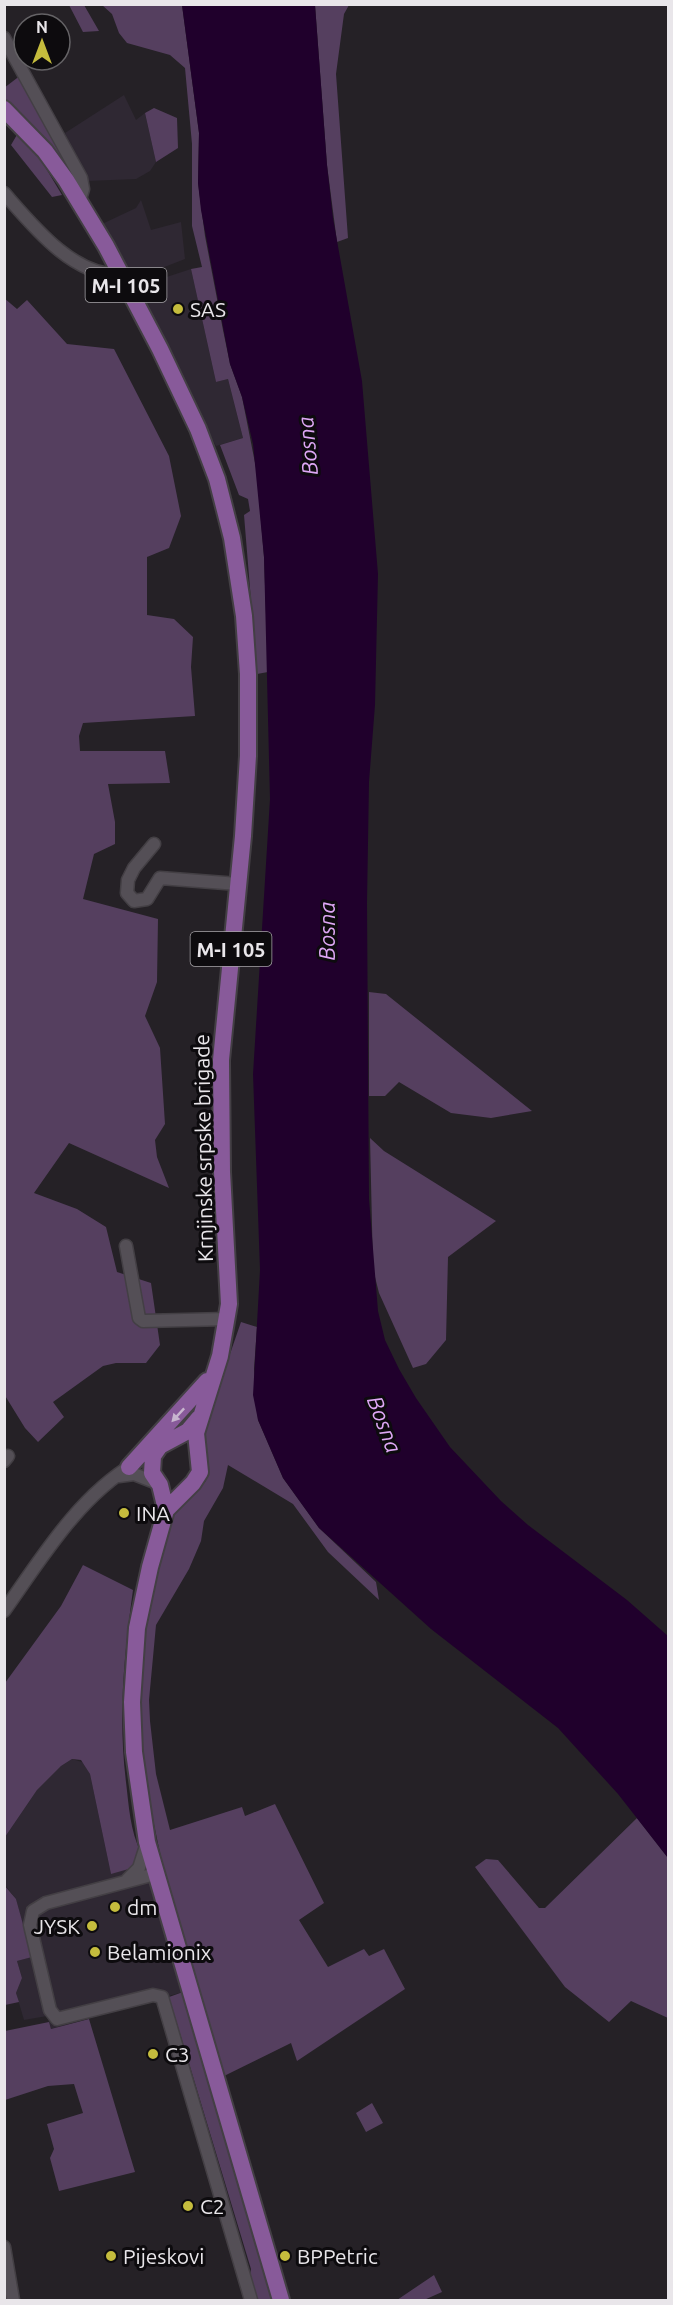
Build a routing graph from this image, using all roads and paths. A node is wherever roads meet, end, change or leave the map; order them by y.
1 (4, 38) edge
2 (4, 109) edge
3 (4, 193) edge
4 (79, 202) junction
5 (119, 274) junction
6 (154, 844) dead end
7 (238, 884) junction
8 (126, 1246) dead end
9 (227, 1319) junction
10 (215, 1370) junction
11 (199, 1418) junction
12 (171, 1441) junction
13 (156, 1451) junction
14 (196, 1452) junction
15 (129, 1467) junction
16 (112, 1480) junction
17 (158, 1484) junction
18 (188, 1488) junction
19 (166, 1510) junction
20 (5, 1608) edge
21 (147, 1842) junction
22 (155, 1874) junction
23 (125, 1881) junction
24 (4, 2247) edge
25 (248, 2300) edge
26 (13, 2301) edge
27 (281, 2301) edge

1 - 4 street
2 - 4 main road, Krnjinske srpske brigade / M-I 105
3 - 5 street
4 - 5 main road, Krnjinske srpske brigade / M-I 105
5 - 7 main road, Krnjinske srpske brigade / M-I 105
6 - 7 street
7 - 9 main road, Krnjinske srpske brigade / M-I 105
8 - 9 street
9 - 10 main road, Krnjinske srpske brigade / M-I 105
10 - 11 main road, Krnjinske srpske brigade / M-I 105
10 -> 15 main road
11 - 12 main road
11 - 14 main road, M-I 105
12 - 13 main road
12 - 14 main road
13 - 15 street
13 - 17 main road, M-I 105
14 - 18 main road, M-I 105
15 - 16 street
16 - 17 street
16 - 20 street
17 - 18 main road
17 - 19 main road, M-I 105
18 - 19 main road, M-I 105
19 - 21 main road, M-I 105
21 - 22 main road, M-I 105
21 - 23 street
22 - 23 street
22 - 27 main road, M-I 105
23 - 25 street
24 - 26 street

